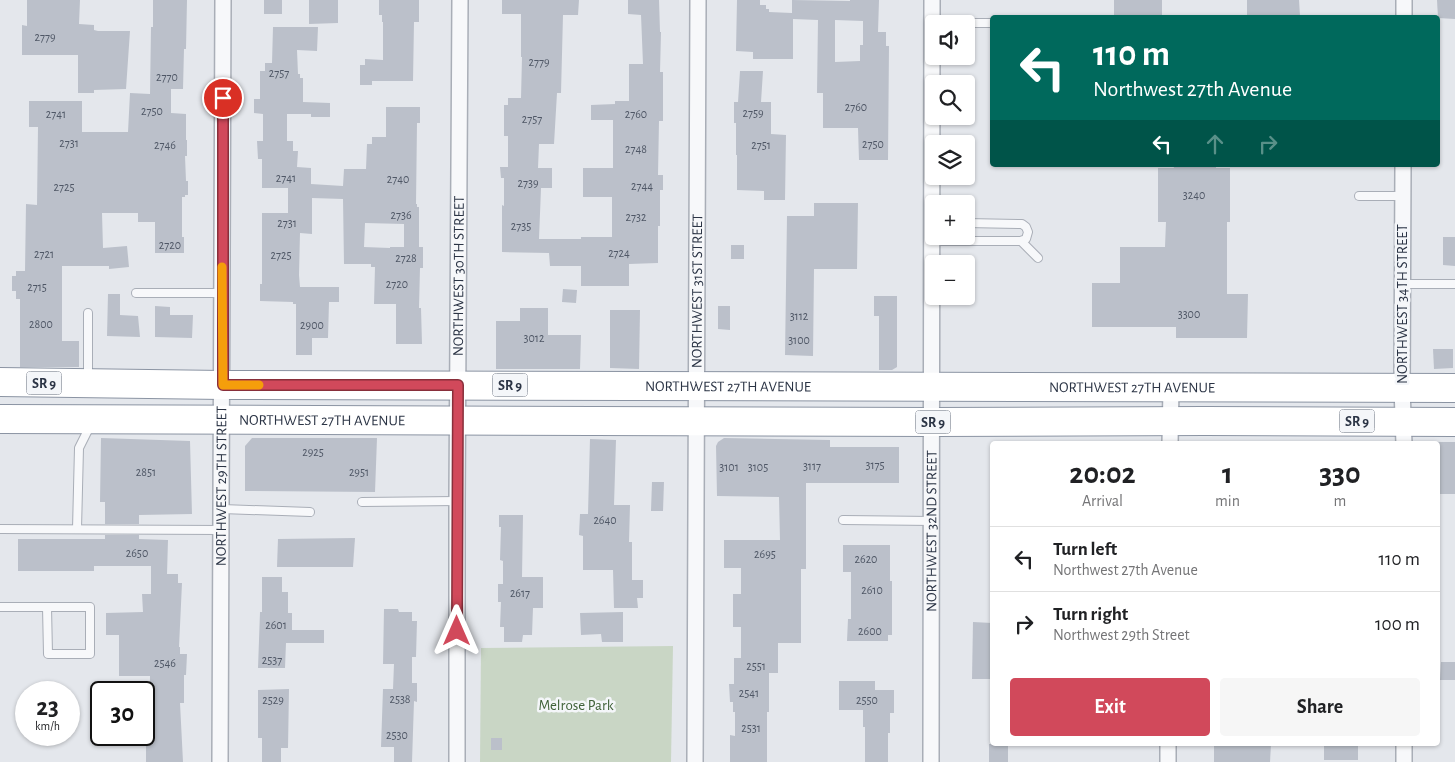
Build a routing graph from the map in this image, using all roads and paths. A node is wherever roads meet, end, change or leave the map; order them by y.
1 (223, 0) edge
2 (460, 0) edge
3 (698, 0) edge
4 (932, 0) edge
5 (1404, 0) edge
6 (932, 15) edge
7 (1404, 15) edge
8 (975, 23) edge
9 (990, 23) edge
10 (932, 65) edge
11 (1403, 167) edge
12 (932, 195) edge
13 (1359, 196) dead end
14 (1402, 196) junction
15 (975, 223) edge
16 (975, 241) edge
17 (1021, 241) junction
18 (931, 245) edge
19 (1038, 258) dead end
20 (1402, 284) junction
21 (1455, 284) edge
22 (136, 293) dead end
23 (222, 293) junction
24 (88, 313) dead end
25 (0, 382) edge
26 (88, 383) junction
27 (223, 385) junction
28 (458, 385) junction
29 (696, 386) junction
30 (932, 386) junction
31 (1171, 387) junction
32 (1402, 388) junction
33 (1455, 388) edge
34 (0, 419) edge
35 (93, 419) junction
36 (223, 420) junction
37 (457, 421) junction
38 (696, 421) junction
39 (932, 422) junction
40 (1455, 422) edge
41 (1170, 432) edge
42 (1404, 433) edge
43 (457, 501) junction
44 (362, 502) dead end
45 (222, 509) junction
46 (310, 512) dead end
47 (843, 520) dead end
48 (932, 521) junction
49 (0, 529) edge
50 (77, 529) junction
51 (222, 530) junction
52 (0, 607) edge
53 (47, 607) junction
54 (1168, 746) edge
55 (1404, 746) edge
56 (220, 762) edge
57 (457, 762) edge
58 (694, 762) edge
59 (931, 762) edge
60 (1168, 762) edge
61 (1404, 762) edge

1 - 23 street, NORTHWEST 29TH STREET
2 - 28 street, NORTHWEST 30TH STREET
3 - 29 street, NORTHWEST 31ST STREET
4 - 6 street, NORTHWEST 32ND STREET
5 - 7 street
8 - 9 lane
10 - 12 street, NORTHWEST 32ND STREET
11 - 14 street, NORTHWEST 34TH STREET
13 - 14 lane
14 - 20 street, NORTHWEST 34TH STREET
15 - 17 lane
16 - 17 lane
17 - 19 lane
18 - 30 street, NORTHWEST 32ND STREET
20 - 21 lane
20 - 32 street, NORTHWEST 34TH STREET
22 - 23 lane
23 - 27 street, NORTHWEST 29TH STREET
24 - 26 lane
25 - 26 highway, NORTHWEST 27TH AVENUE / SR 9
26 - 27 highway, NORTHWEST 27TH AVENUE / SR 9
27 - 28 highway, NORTHWEST 27TH AVENUE / SR 9
27 - 36 street, NORTHWEST 29TH STREET
28 - 29 highway, NORTHWEST 27TH AVENUE / SR 9
28 - 37 street, NORTHWEST 30TH STREET
29 - 30 highway, NORTHWEST 27TH AVENUE / SR 9
29 - 38 street, NORTHWEST 31ST STREET
30 - 31 highway, NORTHWEST 27TH AVENUE / SR 9
30 - 39 street, NORTHWEST 32ND STREET
31 - 32 highway, NORTHWEST 27TH AVENUE / SR 9
31 - 41 street
32 - 33 highway, NORTHWEST 27TH AVENUE / SR 9
32 - 42 street, NORTHWEST 34TH STREET
34 - 35 highway, NORTHWEST 27TH AVENUE / SR 9
35 - 36 highway, NORTHWEST 27TH AVENUE / SR 9
35 - 50 lane
36 - 37 highway, NORTHWEST 27TH AVENUE / SR 9
36 - 45 street, NORTHWEST 29TH STREET
37 - 38 highway, NORTHWEST 27TH AVENUE / SR 9
37 - 43 street, NORTHWEST 30TH STREET
38 - 39 highway, NORTHWEST 27TH AVENUE / SR 9
38 - 58 street, NORTHWEST 31ST STREET
39 - 41 highway, NORTHWEST 27TH AVENUE / SR 9
39 - 48 street, NORTHWEST 32ND STREET
40 - 42 highway, NORTHWEST 27TH AVENUE / SR 9
41 - 42 highway, NORTHWEST 27TH AVENUE / SR 9
43 - 44 lane
43 - 57 street, NORTHWEST 30TH STREET
45 - 46 lane
45 - 51 street, NORTHWEST 29TH STREET
47 - 48 lane
48 - 59 street, NORTHWEST 32ND STREET
49 - 50 lane
50 - 51 lane
51 - 56 street, NORTHWEST 29TH STREET
52 - 53 lane
53 - 53 lane
54 - 60 street
55 - 61 street

